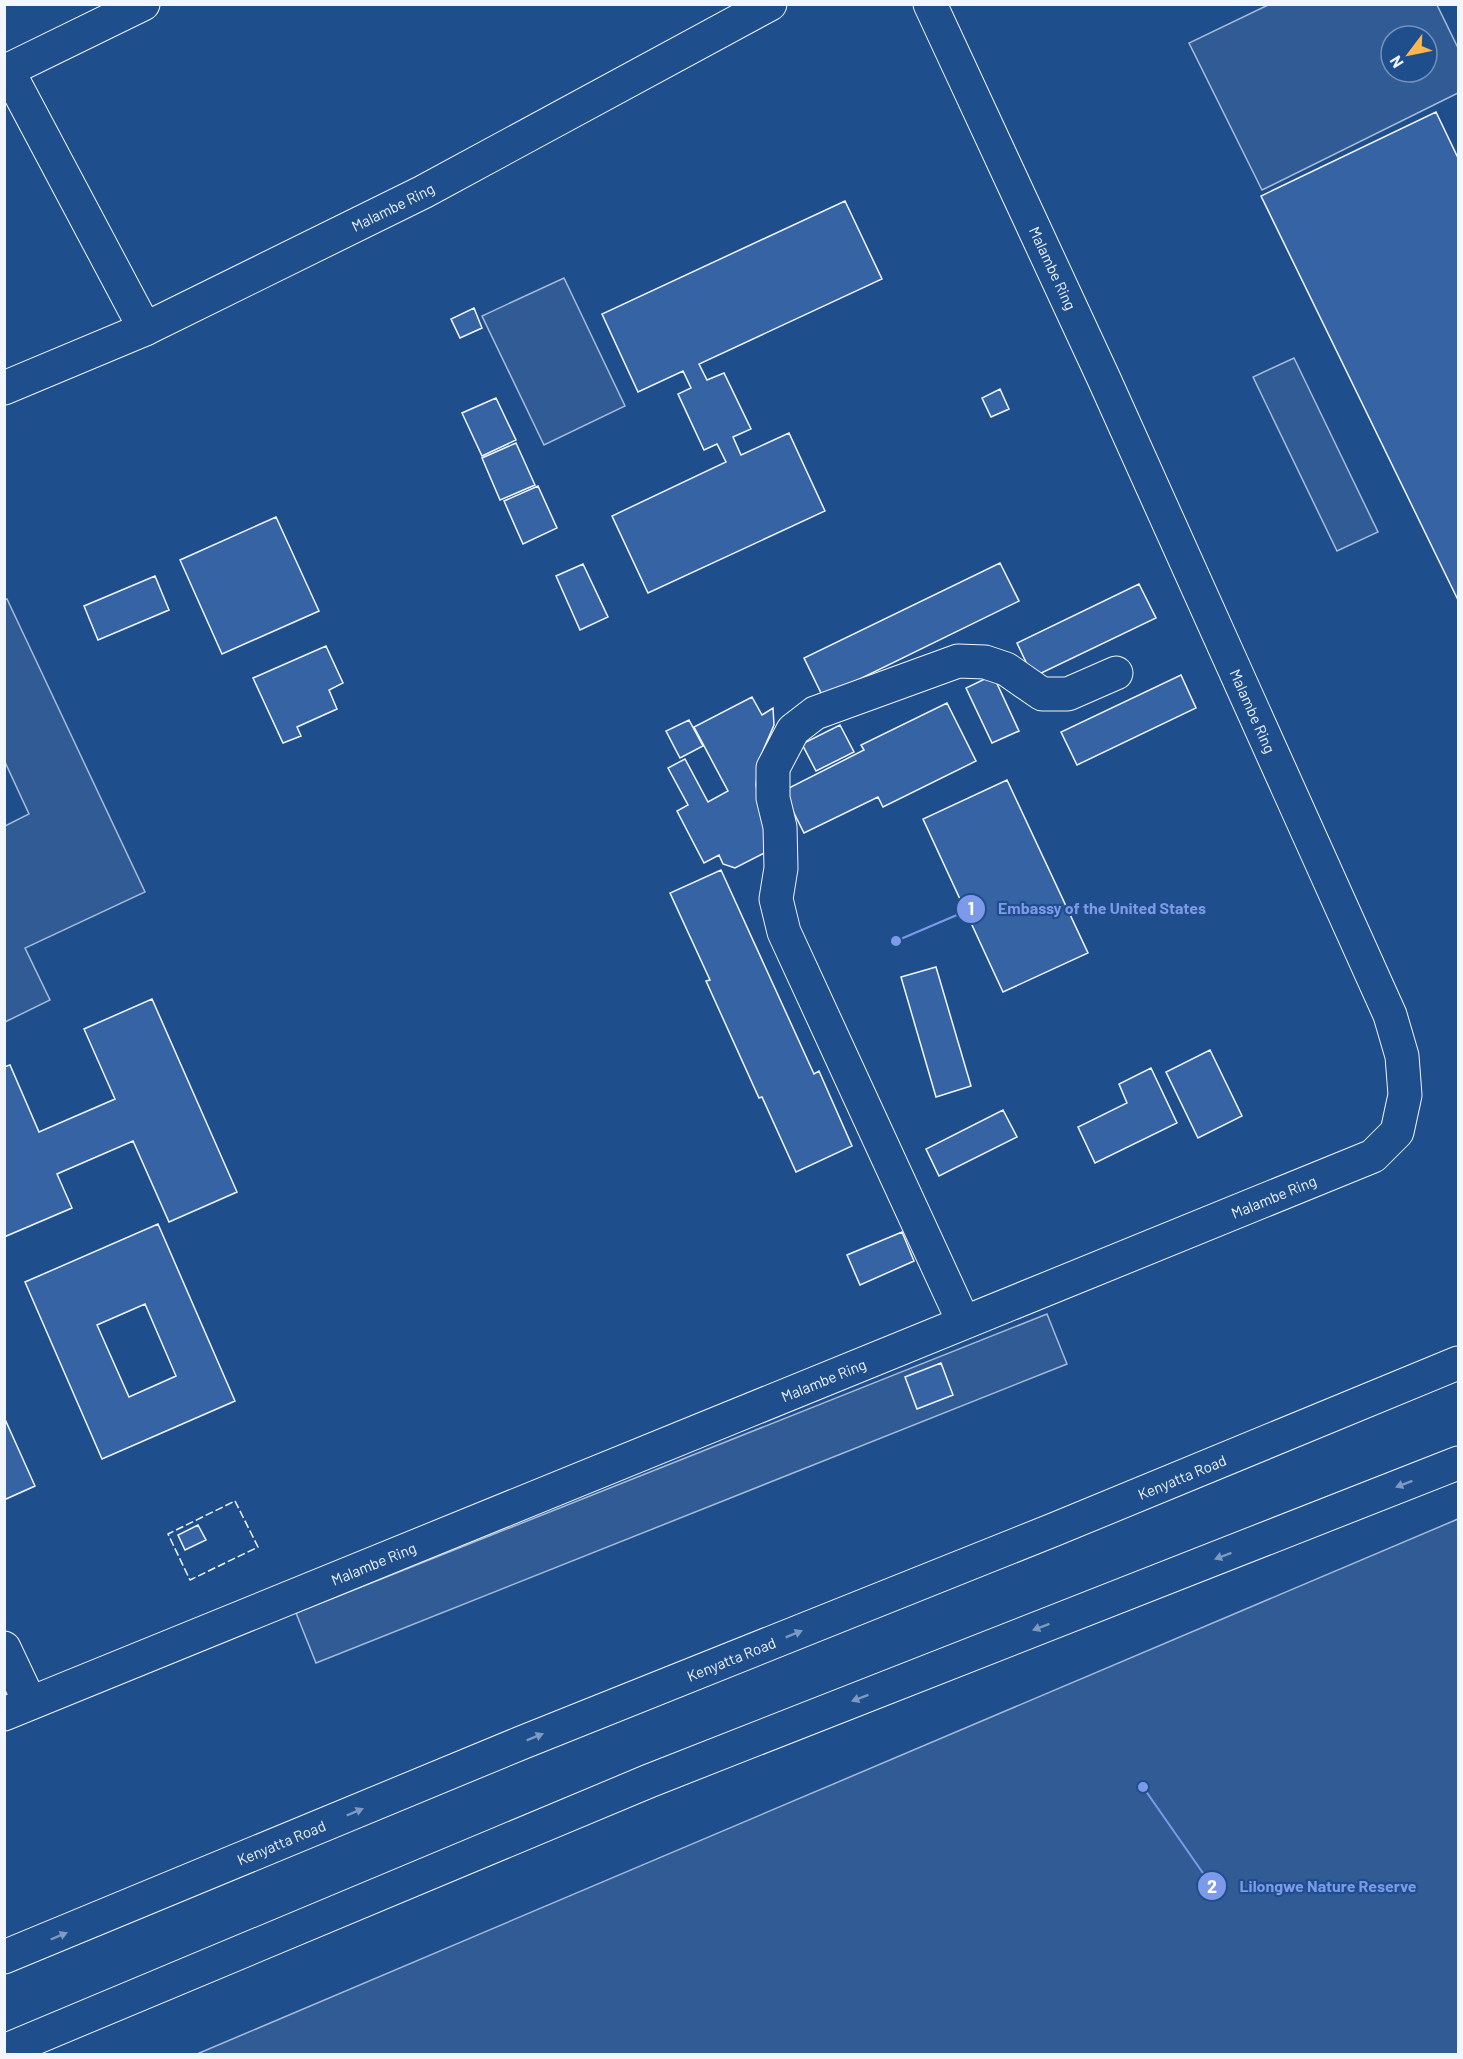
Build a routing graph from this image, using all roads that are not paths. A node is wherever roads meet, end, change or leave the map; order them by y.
1 (770, 4) edge
2 (930, 4) edge
3 (140, 5) edge
4 (7, 71) edge
5 (145, 329) junction
6 (4, 388) edge
7 (1116, 673) dead end
8 (963, 1321) junction
9 (1458, 1363) edge
10 (1458, 1463) edge
11 (4, 1648) edge
12 (17, 1709) edge
13 (4, 1957) edge
14 (4, 2051) edge

1 - 5 street, Malambe Ring
2 - 8 street, Malambe Ring
3 - 4 street
4 - 5 street
5 - 6 street, Malambe Ring
7 - 8 street
8 - 12 street, Malambe Ring
13 -> 9 street, Kenyatta Road
10 -> 14 street
11 - 12 street

